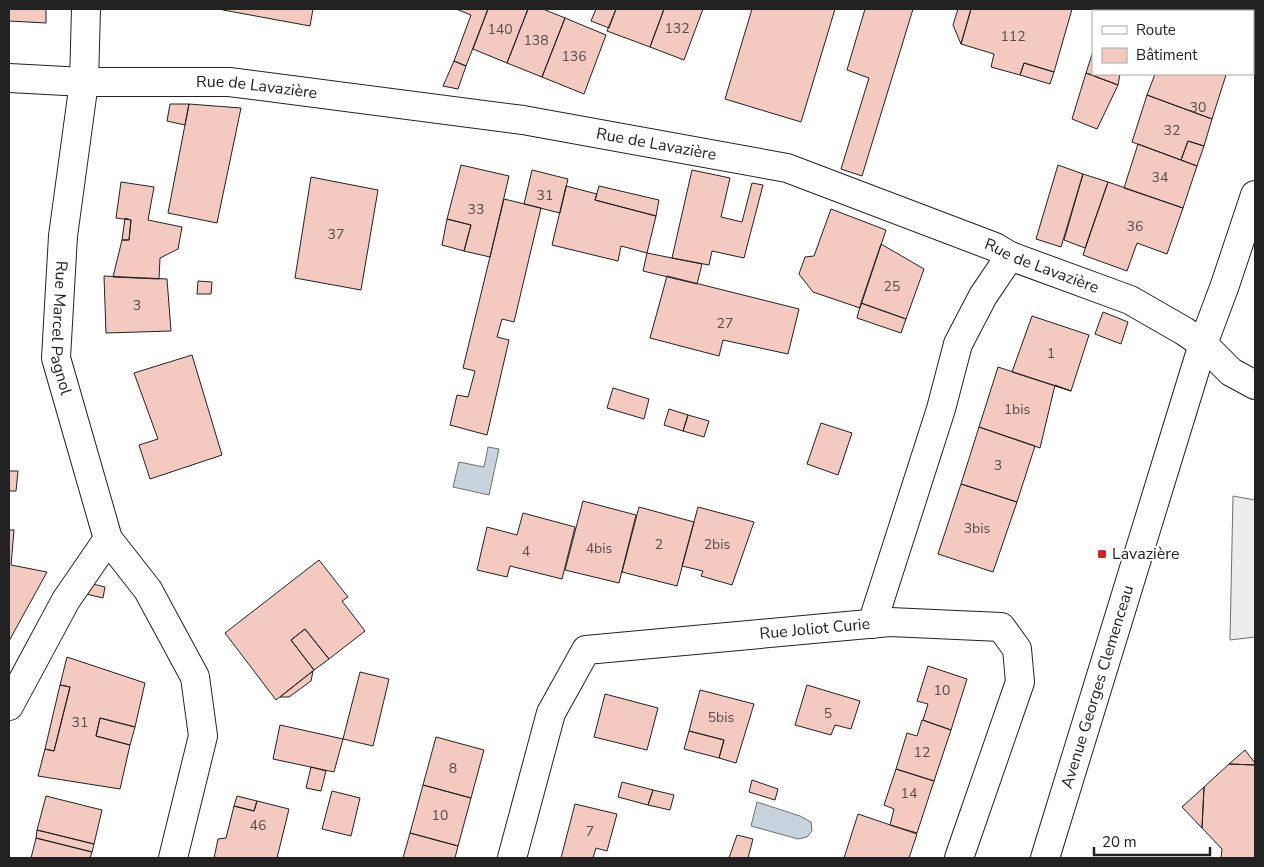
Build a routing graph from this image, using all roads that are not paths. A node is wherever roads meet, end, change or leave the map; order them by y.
1 (86, 9) edge
2 (9, 78) edge
3 (84, 82) junction
4 (1255, 195) edge
5 (1010, 256) junction
6 (1203, 344) junction
7 (1255, 385) edge
8 (108, 539) junction
9 (872, 624) junction
10 (9, 706) edge
11 (173, 858) edge
12 (512, 858) edge
13 (960, 858) edge
14 (1045, 858) edge

1 - 3 street, Rue Marcel Pagnol
2 - 3 street, Rue de Lavazière
3 - 5 street, Rue de Lavazière
3 - 8 street, Rue Marcel Pagnol
4 - 6 street, Avenue Georges Clemenceau
5 - 6 street, Rue de Lavazière
5 - 9 street, Rue Joliot Curie
6 - 7 street, Rue de Lavazière
6 - 14 street, Avenue Georges Clemenceau
8 - 10 street
8 - 11 street, Rue Marcel Pagnol
9 - 12 street, Rue Joliot Curie
9 - 13 street

